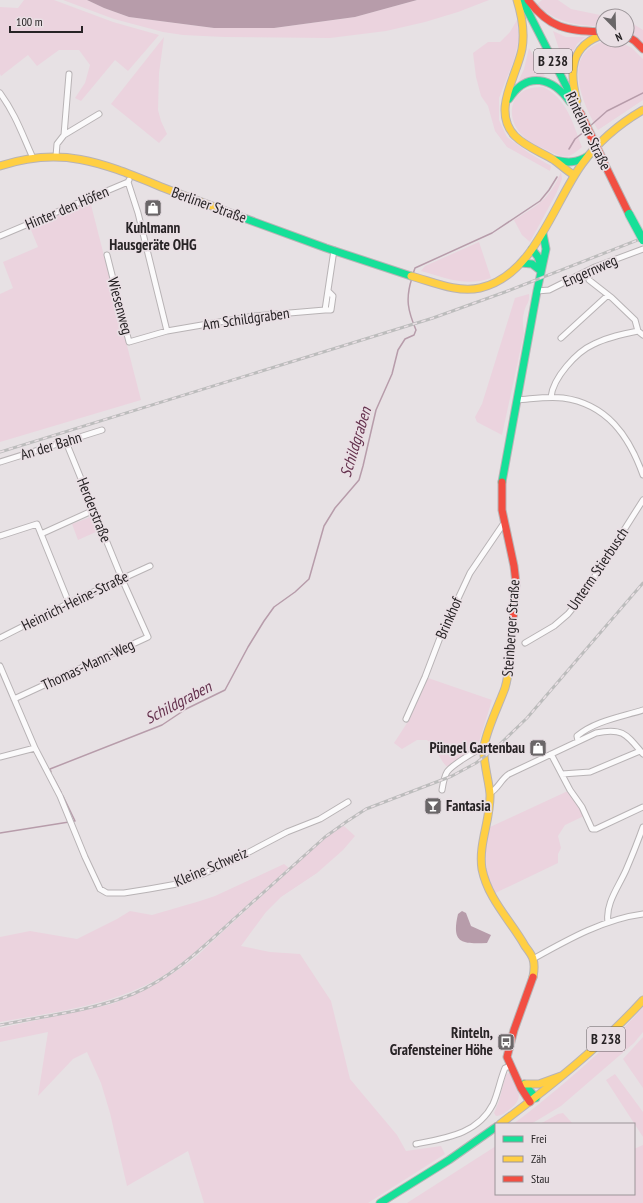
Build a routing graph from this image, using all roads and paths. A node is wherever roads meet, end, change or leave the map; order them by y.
1 (516, 0) edge
2 (522, 0) edge
3 (527, 7) edge
4 (595, 32) edge
5 (595, 37) edge
6 (635, 41) edge
7 (643, 49) edge
8 (69, 74) dead end
9 (0, 93) edge
10 (506, 104) junction
11 (643, 110) edge
12 (580, 113) junction
13 (99, 114) dead end
14 (64, 135) junction
15 (56, 156) junction
16 (588, 156) junction
17 (32, 158) junction
18 (554, 160) junction
19 (567, 163) junction
20 (0, 165) edge
21 (574, 175) junction
22 (130, 179) junction
23 (543, 234) junction
24 (0, 236) edge
25 (643, 240) edge
26 (533, 248) junction
27 (643, 249) edge
28 (334, 250) junction
29 (107, 255) dead end
30 (544, 257) junction
31 (521, 263) junction
32 (541, 269) junction
33 (588, 271) junction
34 (537, 291) junction
35 (608, 295) junction
36 (167, 331) junction
37 (638, 331) junction
38 (643, 335) edge
39 (145, 337) joint
40 (561, 338) dead end
41 (551, 397) junction
42 (517, 400) junction
43 (102, 430) dead end
44 (66, 442) junction
45 (0, 462) edge
46 (643, 475) edge
47 (643, 500) edge
48 (94, 510) junction
49 (504, 523) junction
50 (41, 534) junction
51 (0, 536) edge
52 (150, 566) dead end
53 (122, 579) junction
54 (69, 603) junction
55 (0, 638) edge
56 (525, 643) dead end
57 (0, 666) edge
58 (14, 699) junction
59 (643, 710) edge
60 (406, 719) dead end
61 (578, 741) junction
62 (484, 747) junction
63 (35, 748) junction
64 (642, 753) edge
65 (551, 754) junction
66 (0, 757) edge
67 (562, 774) junction
68 (442, 790) dead end
69 (490, 793) junction
70 (348, 802) dead end
71 (643, 807) edge
72 (643, 827) edge
73 (643, 914) edge
74 (608, 922) junction
75 (533, 959) junction
76 (643, 1000) edge
77 (510, 1066) junction
78 (565, 1075) junction
79 (516, 1077) junction
80 (525, 1084) junction
81 (533, 1100) junction
82 (501, 1123) edge
83 (495, 1128) edge
84 (416, 1144) dead end
85 (380, 1203) edge

1 - 3 main road, B 238
2 - 3 main road, Rintelner Straße / B 238
3 - 4 main road, B 238
3 - 10 main road, B 238
3 - 12 main road, Rintelner Straße / B 238
5 - 12 main road, B 238
6 - 7 main road
8 - 14 street
9 - 17 street
10 - 12 main road, B 238
10 - 18 main road, B 238
11 - 16 main road, Berliner Straße
12 - 25 main road, Rintelner Straße / B 238, bridge
13 - 14 street
14 - 15 street
15 - 17 main road, Berliner Straße
15 - 22 main road, Berliner Straße
16 - 19 main road
16 - 21 main road, Berliner Straße
17 - 20 main road, Berliner Straße
18 - 19 main road, B 238
18 - 21 main road, B 238
19 - 21 main road
21 - 23 main road, Berliner Straße
22 - 24 street, Hinter den Höfen
22 - 28 main road, Berliner Straße
22 - 36 street
23 - 26 main road, Berliner Straße
23 - 30 main road, Steinberger Straße
26 - 30 main road
26 - 31 main road, Berliner Straße
26 - 32 main road
27 - 33 street, Engernweg
28 - 31 main road, Berliner Straße
28 - 36 street, Am Schildgraben
29 - 39 street, Wiesenweg
30 - 32 main road, Steinberger Straße
31 - 32 main road
32 - 34 main road, Steinberger Straße
33 - 34 street, Engernweg
33 - 35 street
34 - 42 main road, Steinberger Straße
35 - 37 street
35 - 40 street
36 - 39 street, Am Schildgraben
37 - 38 street
37 - 41 street
41 - 42 street
41 - 46 street
42 - 49 main road, Steinberger Straße
43 - 44 street, An der Bahn
44 - 45 street, An der Bahn
44 - 48 street, Herderstraße
47 - 56 street, Unterm Stierbusch
48 - 50 street
48 - 53 street, Herderstraße
49 - 60 street, Brinkhof
49 - 62 main road, Steinberger Straße
50 - 51 street
50 - 54 street
52 - 53 street, Heinrich-Heine-Straße
53 - 54 street, Heinrich-Heine-Straße
53 - 58 street, Thomas-Mann-Weg
54 - 55 street, Heinrich-Heine-Straße
57 - 58 street, Kleine Schweiz
58 - 63 street, Kleine Schweiz
59 - 61 street
61 - 64 street
61 - 65 street
62 - 68 street
62 - 69 main road, Steinberger Straße
63 - 66 street
63 - 70 street, Kleine Schweiz
64 - 67 street
65 - 67 street
65 - 69 street
67 - 71 street
69 - 75 main road, Steinberger Straße
72 - 74 street
73 - 74 street
74 - 75 street
75 - 77 main road
76 - 78 main road, B 238
77 - 79 main road
77 - 84 street
78 - 80 main road
78 - 81 main road, B 238
79 - 80 main road
79 - 81 main road
80 - 81 main road
81 - 82 main road, B 238
83 - 85 main road

